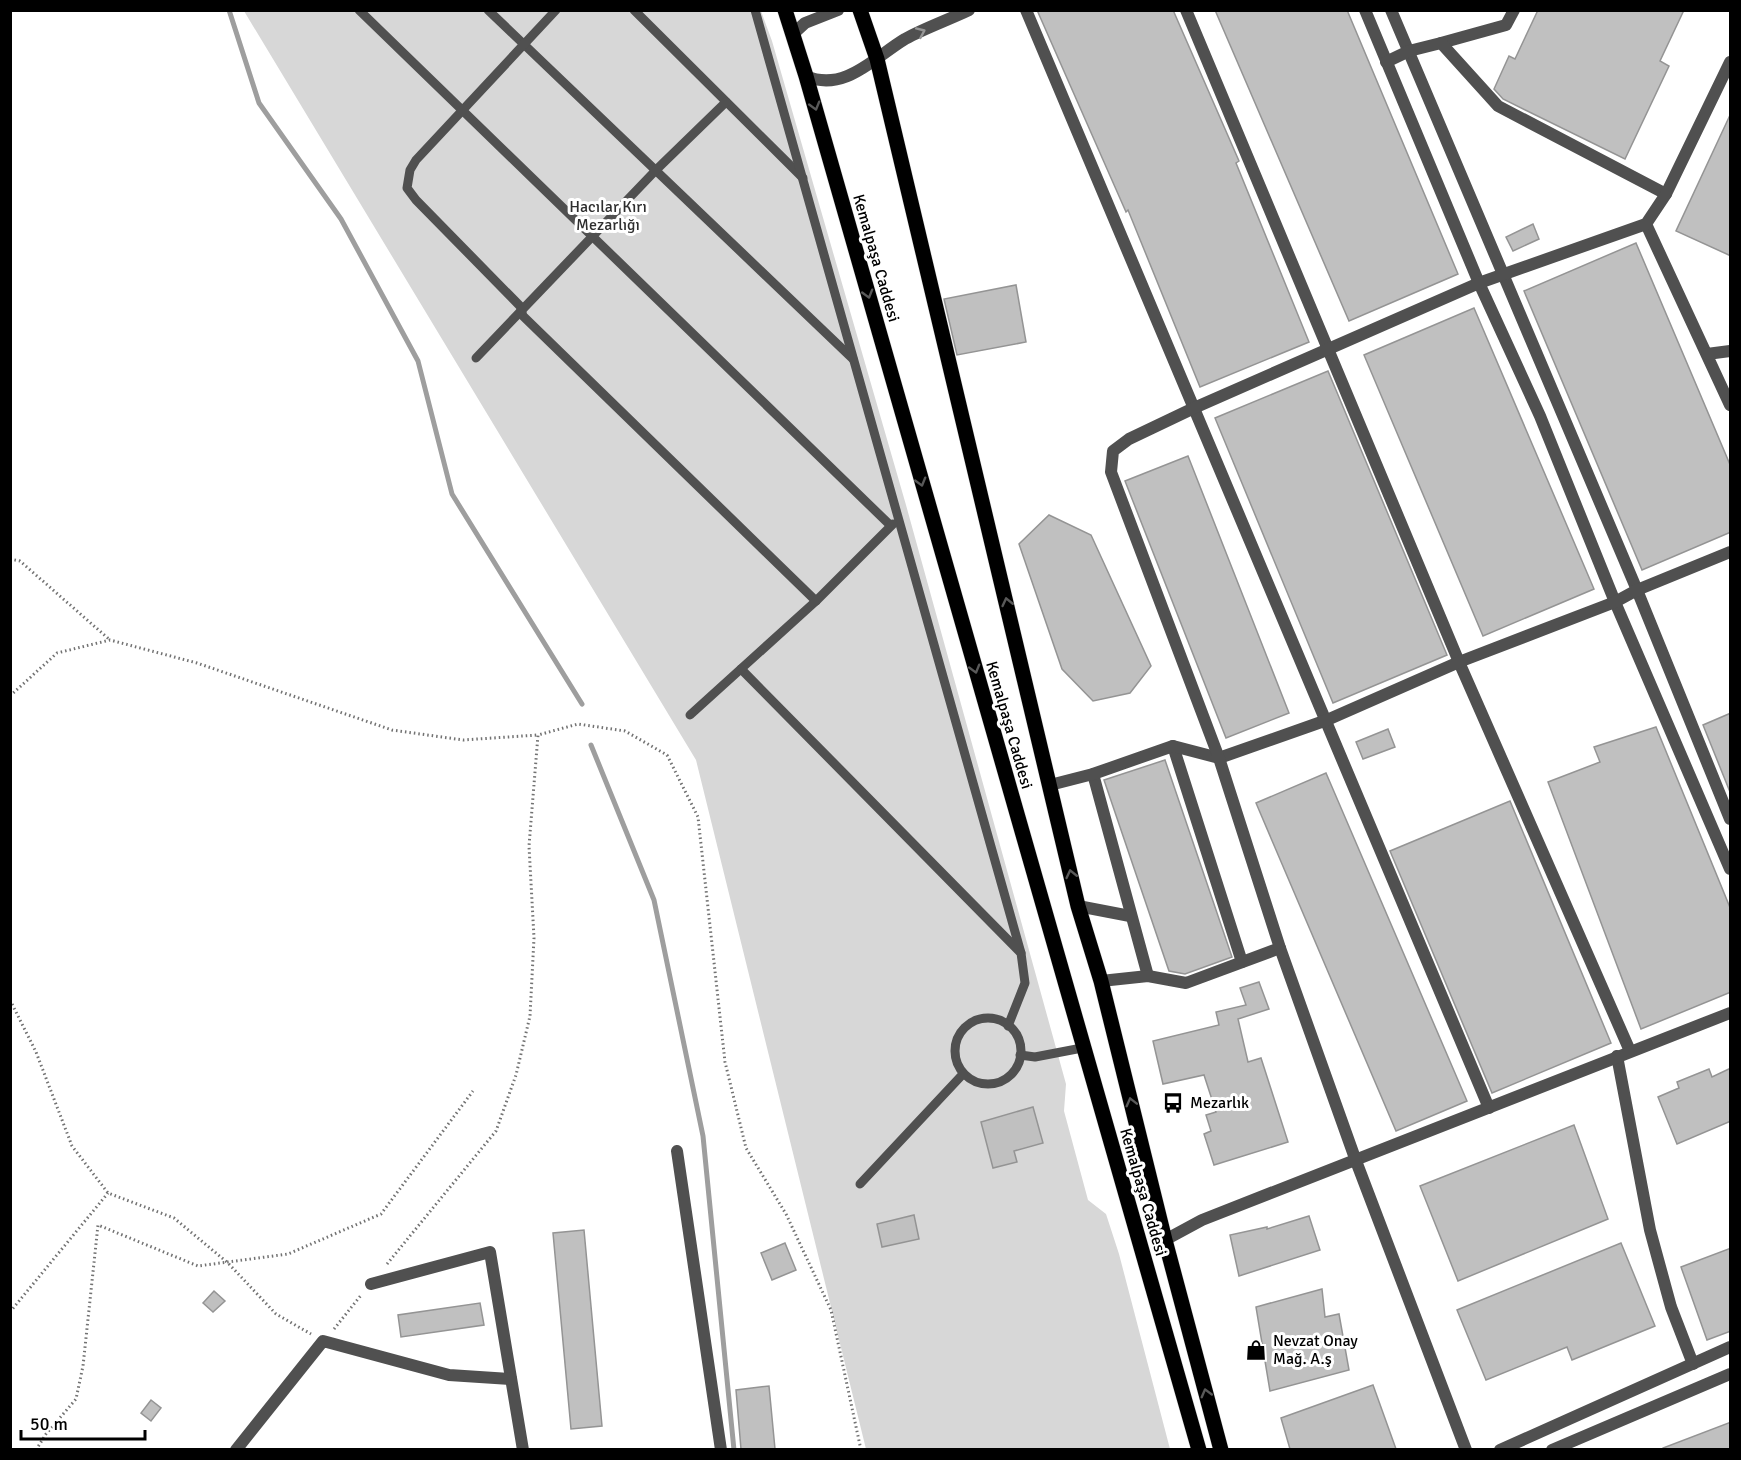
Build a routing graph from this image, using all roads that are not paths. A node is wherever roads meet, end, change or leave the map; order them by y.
1 (359, 10) edge
2 (488, 10) edge
3 (556, 10) edge
4 (634, 10) edge
5 (755, 10) edge
6 (785, 10) edge
7 (838, 10) edge
8 (860, 10) edge
9 (969, 10) edge
10 (1026, 10) edge
11 (1186, 10) edge
12 (1365, 10) edge
13 (1391, 10) edge
14 (1514, 10) edge
15 (793, 34) junction
16 (1441, 43) junction
17 (524, 45) junction
18 (1409, 51) junction
19 (877, 59) junction
20 (1386, 62) junction
21 (1731, 62) edge
22 (806, 76) junction
23 (726, 102) junction
24 (462, 111) junction
25 (656, 170) junction
26 (804, 179) junction
27 (1666, 194) junction
28 (1646, 224) junction
29 (592, 237) junction
30 (1503, 274) junction
31 (1479, 283) junction
32 (521, 311) junction
33 (1329, 349) junction
34 (1731, 351) edge
35 (1707, 354) junction
36 (476, 358) dead end
37 (855, 360) junction
38 (1731, 405) edge
39 (1194, 408) junction
40 (900, 520) junction
41 (890, 525) junction
42 (1731, 552) edge
43 (1637, 590) junction
44 (816, 601) junction
45 (1615, 602) junction
46 (1459, 662) junction
47 (741, 669) junction
48 (690, 715) dead end
49 (1327, 720) junction
50 (1173, 746) junction
51 (1219, 758) junction
52 (1093, 774) junction
53 (1050, 785) junction
54 (1731, 819) edge
55 (1731, 869) edge
56 (1078, 906) junction
57 (1130, 916) junction
58 (1280, 948) junction
59 (1021, 953) junction
60 (1242, 962) junction
61 (1148, 976) junction
62 (1101, 981) junction
63 (1731, 1013) edge
64 (1008, 1026) junction
65 (1082, 1048) junction
66 (1629, 1051) junction
67 (1020, 1055) junction
68 (1617, 1056) junction
69 (963, 1074) junction
70 (1489, 1108) junction
71 (677, 1151) dead end
72 (1356, 1161) junction
73 (860, 1184) dead end
74 (1165, 1240) junction
75 (371, 1284) road end
76 (1731, 1347) edge
77 (1693, 1364) junction
78 (1731, 1374) edge
79 (511, 1379) junction
80 (236, 1449) edge
81 (523, 1449) edge
82 (721, 1449) edge
83 (1198, 1449) edge
84 (1221, 1449) edge
85 (1466, 1449) edge
86 (1500, 1449) edge
87 (1552, 1449) edge

1 - 24 lane
2 - 17 lane
3 - 17 lane
4 - 23 lane
5 - 26 lane
6 - 15 main road, Kemalpaşa Caddesi
7 - 15 street
8 - 19 main road, Kemalpaşa Caddesi
19 -> 9 street
10 - 39 street
11 - 33 street
12 - 20 street
13 - 18 street
14 - 16 street
15 - 22 main road, Kemalpaşa Caddesi
16 - 18 street
16 - 27 street
17 - 24 lane
17 - 25 lane
18 - 20 street
18 - 30 street
19 - 22 street
53 -> 19 main road, Kemalpaşa Caddesi
20 - 31 street
21 - 27 street
22 -> 65 main road, Kemalpaşa Caddesi
23 - 25 lane
23 - 26 lane
24 - 29 lane
24 - 32 lane
25 - 29 lane
25 - 37 lane
26 - 37 lane
27 - 28 street
28 - 30 street
28 - 35 street
29 - 32 lane
29 - 41 lane
30 - 31 street
30 - 43 street
31 - 33 street
31 - 45 street
32 - 36 lane
32 - 44 lane
33 - 39 street
33 - 46 street
34 - 35 street
35 - 38 street
37 - 40 lane
39 - 49 street
39 - 51 street
40 - 41 lane
40 - 59 lane
41 - 44 lane
42 - 43 street
43 - 45 street
43 - 54 street
44 - 47 lane
45 - 46 street
45 - 55 street
46 - 49 street
46 - 66 street
47 - 48 lane
47 - 59 lane
49 - 51 street
49 - 70 street
50 - 51 street
50 - 52 street
50 - 60 street
51 - 58 street
52 - 53 street
52 - 57 street
56 -> 53 main road, Kemalpaşa Caddesi
56 - 57 street
56 - 62 main road, Kemalpaşa Caddesi
57 - 61 street
58 - 60 street
58 - 72 street
59 - 64 lane
60 - 61 street
61 - 62 street
74 -> 62 main road, Kemalpaşa Caddesi
63 - 66 street
64 - 67 lane
64 - 69 lane
65 - 67 lane
65 - 83 main road, Kemalpaşa Caddesi
66 - 68 street
67 - 69 lane
68 - 70 street
68 - 77 street
69 - 73 lane
70 - 72 street
71 - 82 street
72 - 74 street
72 - 85 street
84 -> 74 main road, Kemalpaşa Caddesi
75 - 79 street
76 - 77 street
77 - 86 street
78 - 87 street
79 - 80 street
79 - 81 street

